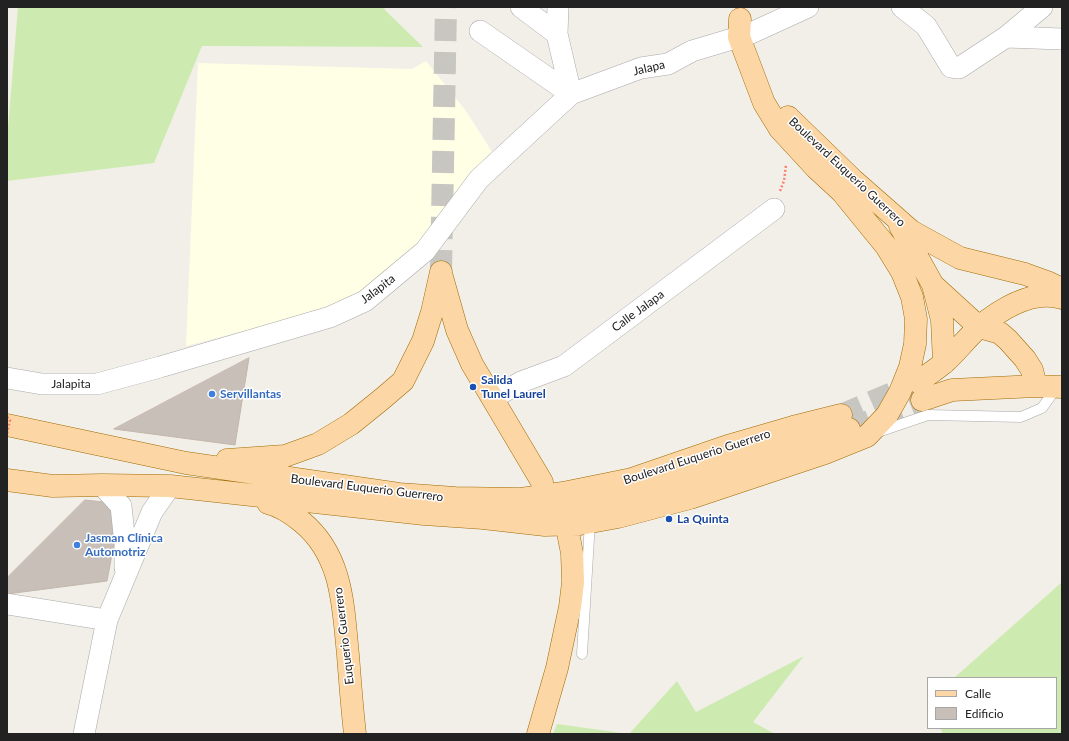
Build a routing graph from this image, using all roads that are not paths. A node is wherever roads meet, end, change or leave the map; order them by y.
1 (521, 7) edge
2 (558, 7) edge
3 (808, 7) edge
4 (902, 7) edge
5 (1042, 7) edge
6 (742, 24) edge
7 (480, 31) dead end
8 (557, 34) junction
9 (1006, 37) junction
10 (1062, 39) edge
11 (571, 94) junction
12 (774, 209) road end
13 (896, 218) junction
14 (933, 285) junction
15 (1062, 289) edge
16 (1062, 298) edge
17 (979, 327) junction
18 (944, 363) junction
19 (7, 378) edge
20 (1036, 386) junction
21 (1060, 389) edge
22 (493, 398) junction
23 (7, 425) edge
24 (852, 427) junction
25 (186, 463) junction
26 (7, 480) edge
27 (542, 482) dead end
28 (102, 485) junction
29 (170, 486) junction
30 (216, 491) junction
31 (484, 518) junction
32 (590, 522) junction
33 (568, 534) dead end
34 (125, 577) junction
35 (7, 604) edge
36 (107, 620) junction
37 (582, 654) dead end
38 (84, 734) edge
39 (355, 734) edge
40 (538, 734) edge

1 - 8 street
2 - 8 street
3 - 6 street, Jalapa
4 - 9 street
5 - 9 street
6 - 11 street, Jalapa
6 - 13 main road, Boulevard Euquerio Guerrero
6 - 24 main road
7 - 11 street
8 - 11 street
9 - 10 street
11 - 19 street, Jalapita
12 - 22 street, Calle Jalapa
13 - 14 main road
13 - 15 main road, Boulevard Euquerio Guerrero
14 - 17 main road
14 - 18 main road
16 - 17 main road
17 - 18 main road
17 - 20 main road
18 - 20 main road
20 - 21 main road
21 - 24 lane
22 - 25 main road
22 - 27 main road
23 - 25 main road, Boulevard Euquerio Guerrero
24 - 25 main road, Boulevard Euquerio Guerrero
24 - 31 main road, Boulevard Euquerio Guerrero
24 - 32 main road
26 - 28 main road
28 - 29 main road
28 - 34 street
29 - 30 main road
29 - 34 street
30 - 31 main road, Boulevard Euquerio Guerrero
30 - 39 main road, Euquerio Guerrero
31 - 32 main road
32 - 37 lane
33 - 40 main road
34 - 36 street
35 - 36 street
36 - 38 street

